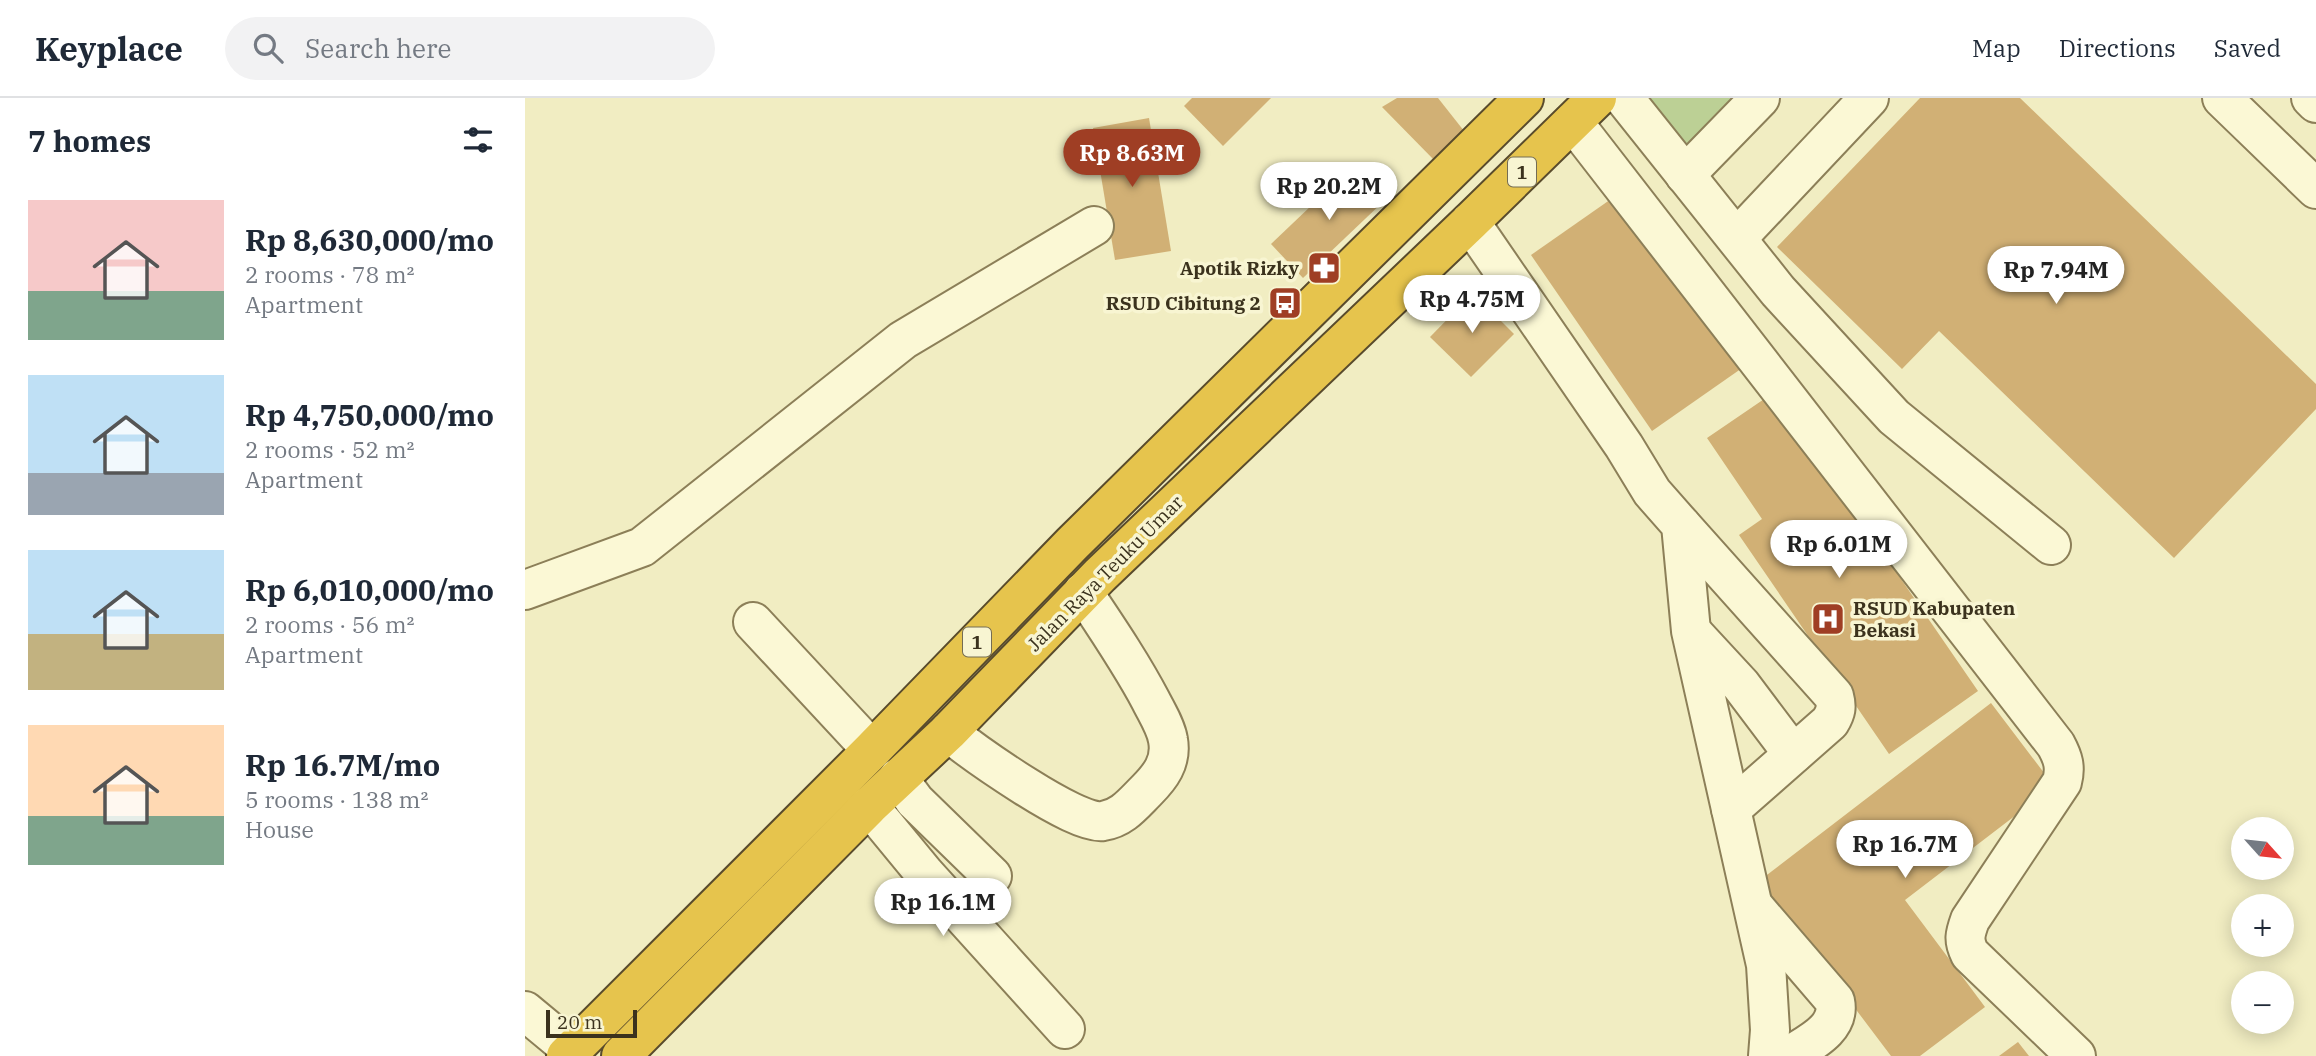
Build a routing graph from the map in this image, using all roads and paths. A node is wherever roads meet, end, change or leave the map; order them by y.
1 (1524, 98) edge
2 (1624, 98) edge
3 (1760, 98) edge
4 (1869, 98) edge
5 (2222, 98) edge
6 (2311, 98) edge
7 (2316, 103) edge
8 (1585, 110) edge
9 (1685, 175) junction
10 (1440, 181) junction
11 (2316, 189) edge
12 (1470, 222) junction
13 (1094, 226) dead end
14 (1737, 238) junction
15 (1681, 525) junction
16 (2051, 545) dead end
17 (1057, 559) junction
18 (525, 590) edge
19 (1083, 592) junction
20 (753, 622) dead end
21 (1691, 631) junction
22 (948, 732) junction
23 (872, 750) junction
24 (1793, 754) junction
25 (898, 778) junction
26 (869, 806) junction
27 (1731, 809) junction
28 (992, 876) dead end
29 (1752, 903) junction
30 (525, 1011) edge
31 (1065, 1029) dead end
32 (569, 1053) edge
33 (621, 1056) edge
34 (1768, 1056) edge
35 (1789, 1056) edge
36 (2076, 1056) edge

1 - 10 highway, 1
2 - 9 street
3 - 9 street
4 - 14 street
5 - 11 street
6 - 7 street
8 - 12 highway, Jalan Raya Teuku Umar / 1
8 - 36 street
9 - 14 street
10 - 12 highway
10 - 17 highway, 1
12 - 15 street
12 - 19 highway, Jalan Raya Teuku Umar / 1
13 - 18 street
14 - 16 street
15 - 21 street
15 - 24 street
17 - 19 highway
17 - 23 highway, 1
19 - 22 highway, Jalan Raya Teuku Umar / 1
19 - 22 street
20 - 23 street
21 - 24 street
21 - 27 street
22 - 25 highway, Jalan Raya Teuku Umar / 1
23 - 32 highway, 1
24 - 27 street
25 - 26 highway, Jalan Raya Teuku Umar / 1
25 - 28 street
26 - 31 street
26 - 33 highway, Jalan Raya Teuku Umar / 1
27 - 29 street
29 - 34 street
29 - 35 street
30 - 32 street

